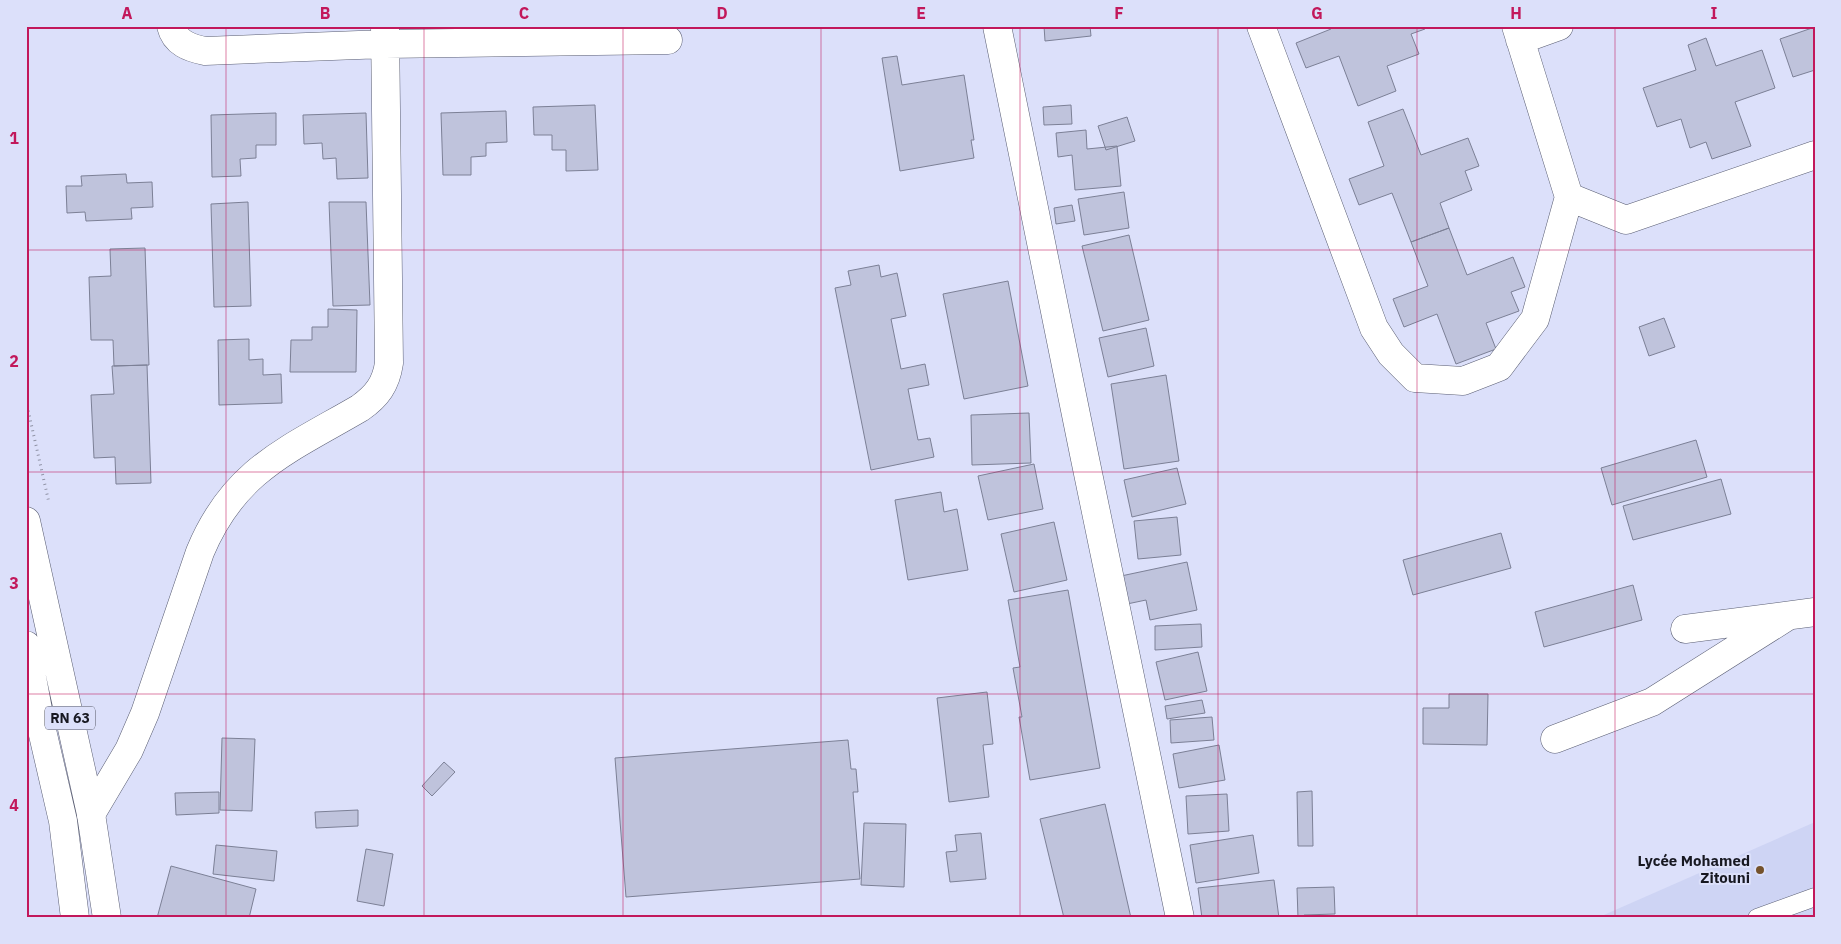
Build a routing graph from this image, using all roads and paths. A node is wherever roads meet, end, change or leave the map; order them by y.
1 (171, 26) edge
2 (997, 26) edge
3 (1261, 26) edge
4 (1559, 26) edge
5 (1518, 33) edge
6 (582, 34) edge
7 (385, 35) edge
8 (668, 40) dead end
9 (1815, 155) edge
10 (1569, 197) junction
11 (26, 401) edge
12 (49, 505) dead end
13 (26, 521) edge
14 (35, 601) edge
15 (1815, 612) edge
16 (1788, 616) junction
17 (1685, 629) dead end
18 (26, 645) edge
19 (1555, 739) dead end
20 (91, 814) junction
21 (1815, 897) edge
22 (75, 918) edge
23 (107, 918) edge
24 (1180, 918) edge
25 (1757, 918) edge

1 - 7 street
2 - 24 street
3 - 10 street
4 - 5 street
5 - 10 street
6 - 7 street
6 - 8 street
7 - 20 street
9 - 10 street
11 - 12 path
13 - 14 street, RN 63
14 - 20 street, RN 63
15 - 16 street
16 - 17 street
16 - 19 street
18 - 22 street, RN 63
20 - 23 street, RN 63
21 - 25 lane

